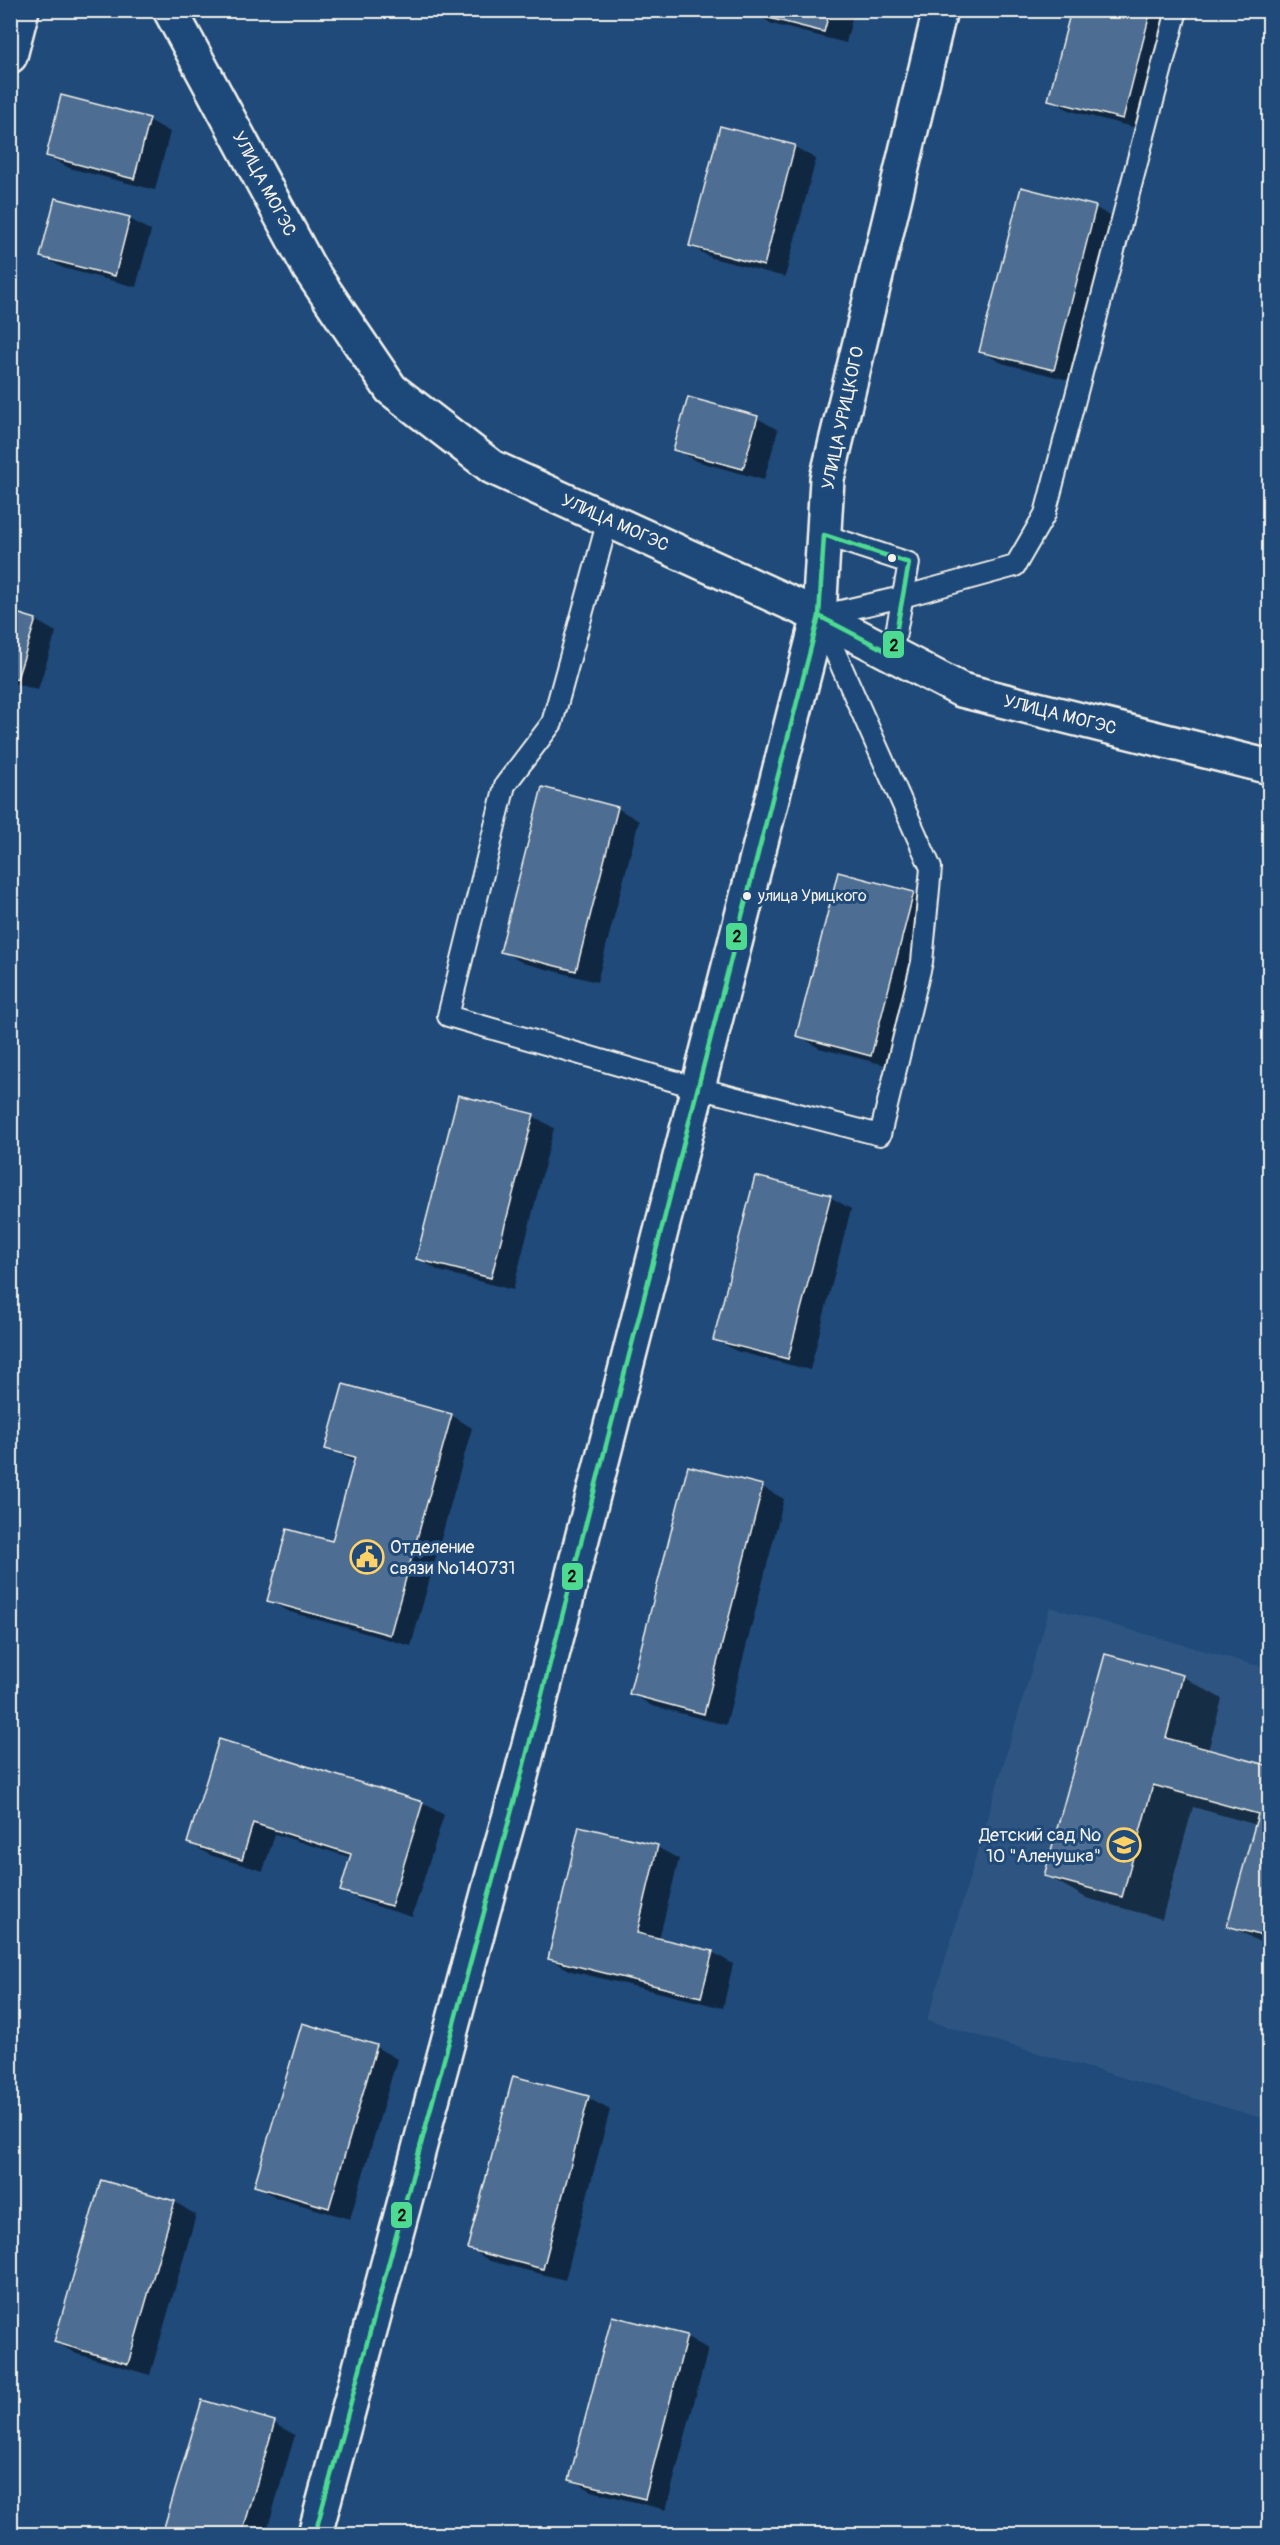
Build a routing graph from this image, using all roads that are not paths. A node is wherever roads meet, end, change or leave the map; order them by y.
1 (22, 10) edge
2 (170, 10) edge
3 (940, 10) edge
4 (1177, 10) edge
5 (10, 56) edge
6 (608, 520) junction
7 (824, 535) junction
8 (902, 597) junction
9 (819, 616) junction
10 (892, 654) junction
11 (1269, 766) edge
12 (698, 1088) junction
13 (315, 2535) edge

1 - 5 street
2 - 6 street, УЛИЦА МОГЭС
3 - 7 street, УЛИЦА УРИЦКОГО
4 - 8 lane
6 - 9 street, УЛИЦА МОГЭС
6 - 12 lane
7 - 8 lane
7 - 9 street, УЛИЦА УРИЦКОГО
8 - 9 lane
8 - 10 lane
9 - 10 street, УЛИЦА МОГЭС
9 - 12 street, УЛИЦА УРИЦКОГО
9 - 12 lane
10 - 11 street, УЛИЦА МОГЭС
12 - 13 street, УЛИЦА УРИЦКОГО

